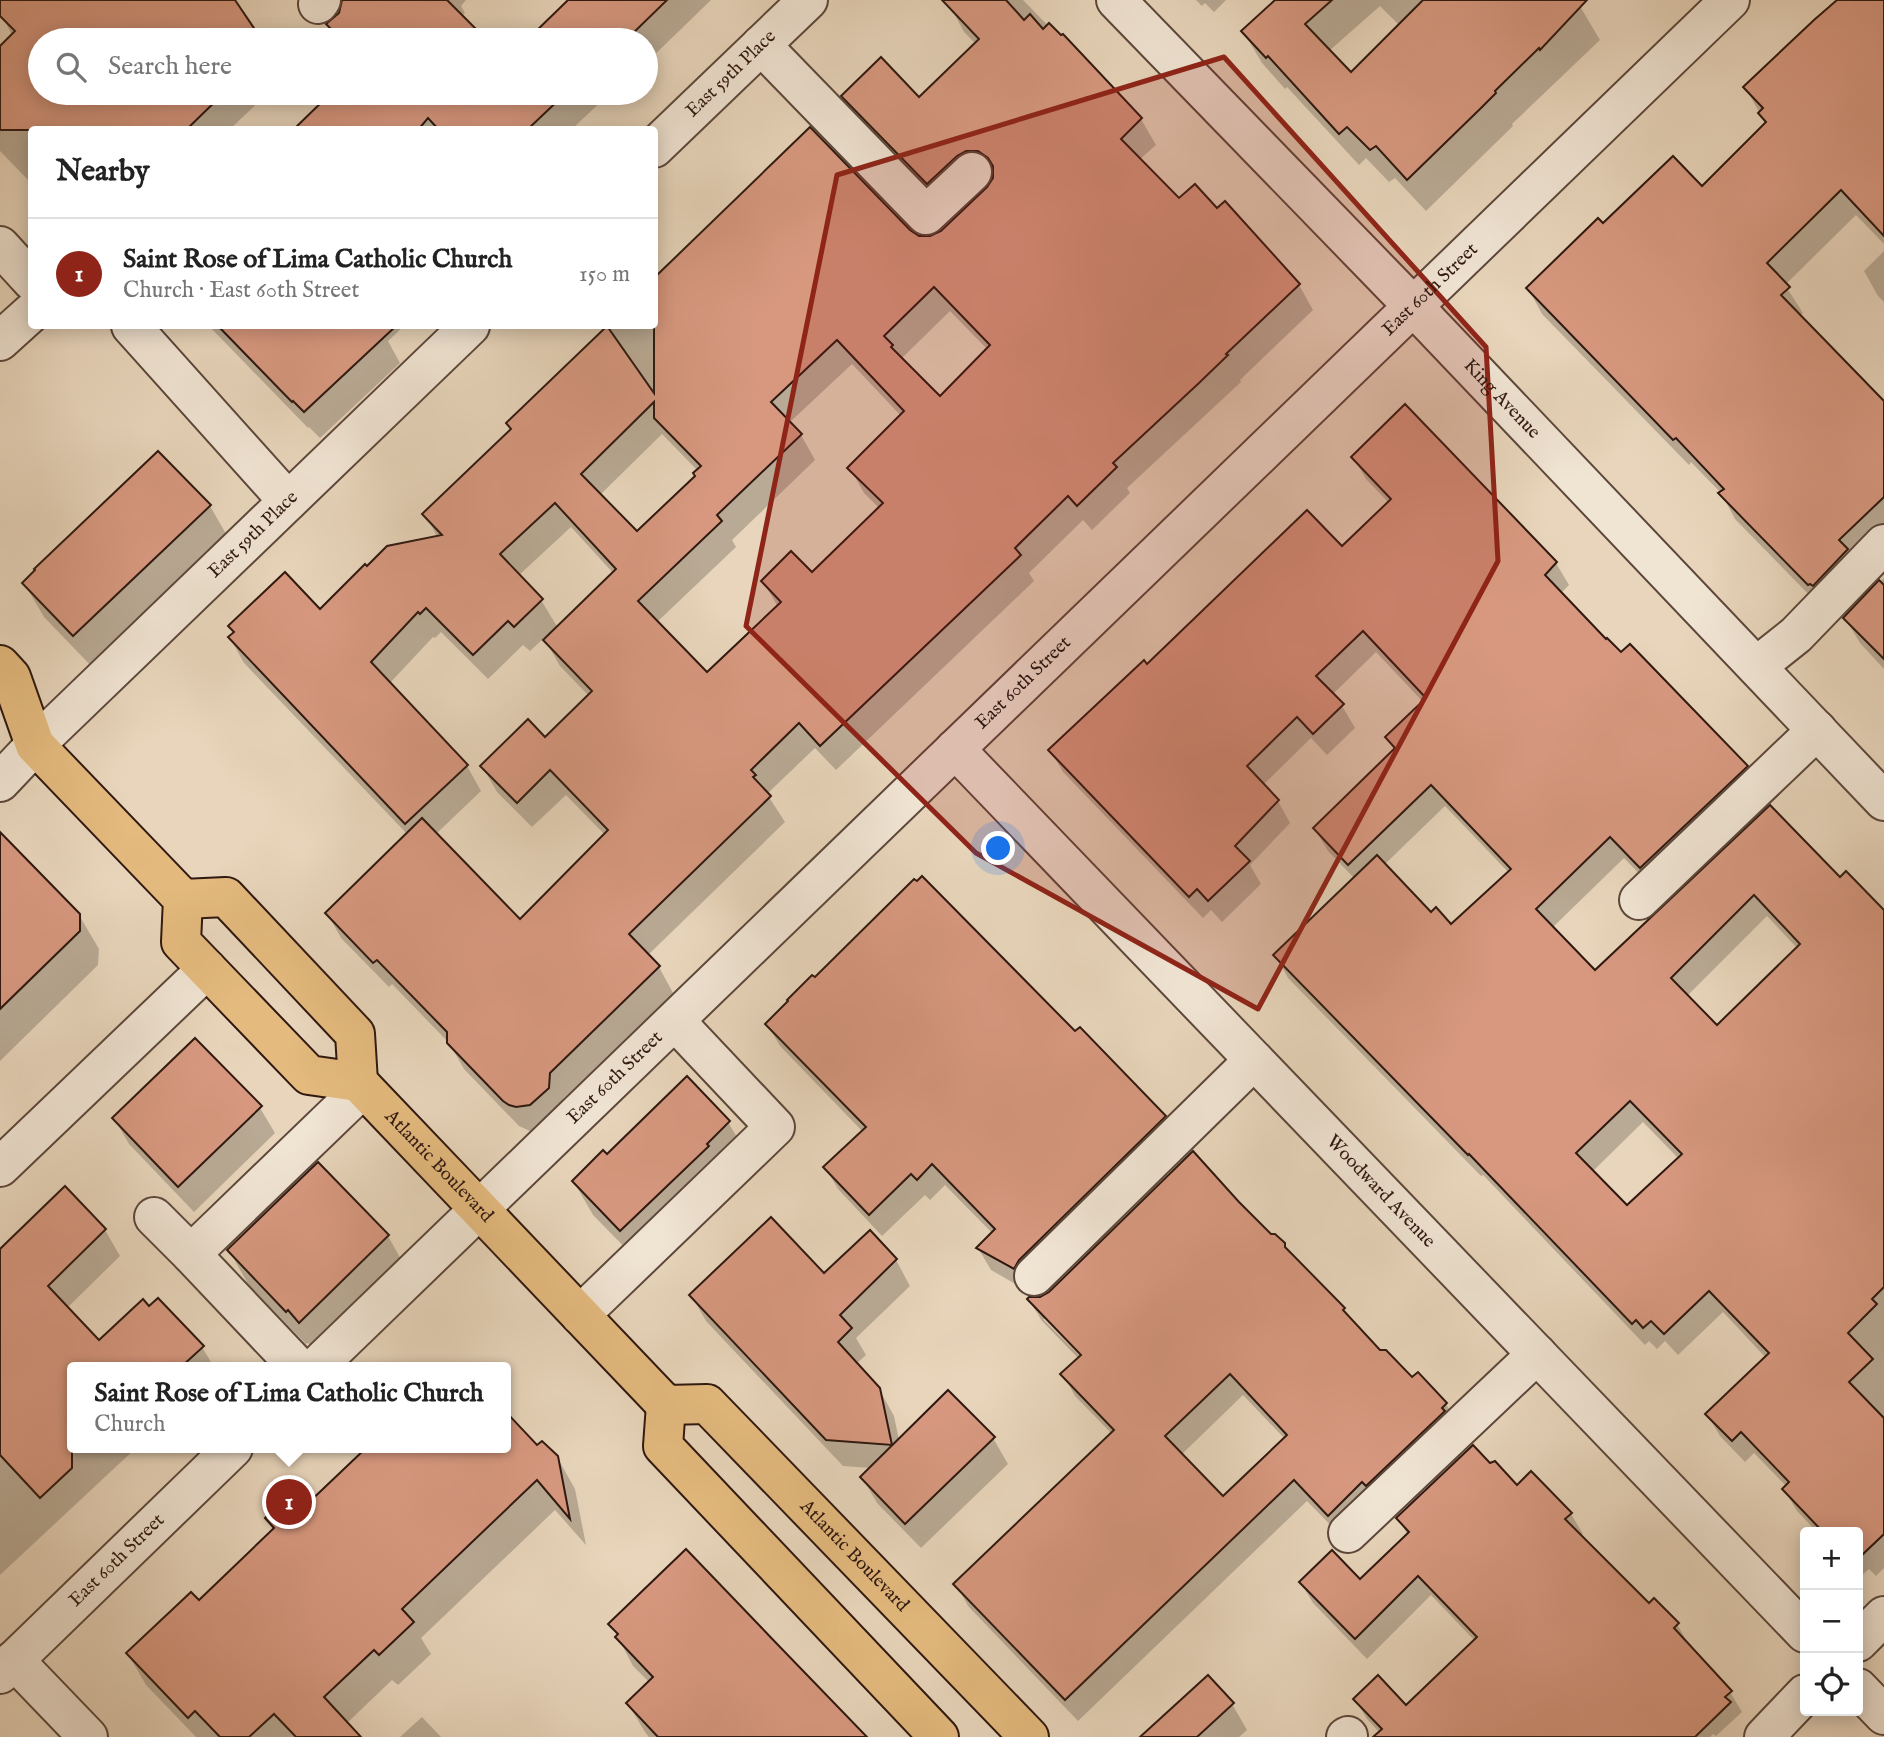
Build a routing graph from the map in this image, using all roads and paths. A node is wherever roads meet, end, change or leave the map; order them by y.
1 (807, 0) edge
2 (1115, 0) edge
3 (1730, 0) edge
4 (761, 45) junction
5 (658, 144) edge
6 (972, 172) dead end
7 (0, 246) edge
8 (28, 277) edge
9 (1413, 306) junction
10 (28, 316) edge
11 (134, 329) edge
12 (467, 329) edge
13 (0, 341) edge
14 (288, 501) junction
15 (1884, 544) edge
16 (0, 665) edge
17 (1757, 666) junction
18 (1817, 730) junction
19 (18, 740) edge
20 (955, 749) junction
21 (0, 782) edge
22 (1884, 801) edge
23 (183, 899) junction
24 (1639, 900) dead end
25 (207, 969) junction
26 (675, 1020) junction
27 (1254, 1060) junction
28 (361, 1085) junction
29 (0, 1167) edge
30 (479, 1210) junction
31 (154, 1217) dead end
32 (191, 1254) junction
33 (1034, 1276) dead end
34 (580, 1315) junction
35 (1536, 1354) junction
36 (293, 1362) edge
37 (321, 1362) edge
38 (666, 1405) junction
39 (228, 1453) edge
40 (1348, 1533) dead end
41 (1884, 1616) edge
42 (1800, 1628) edge
43 (1863, 1637) edge
44 (7, 1667) edge
45 (1863, 1693) edge
46 (1800, 1699) edge
47 (1884, 1715) edge
48 (88, 1737) edge
49 (939, 1737) edge
50 (1029, 1737) edge
51 (1764, 1737) edge

1 - 4 street, East 59th Place
2 - 9 street, King Avenue
3 - 9 street, East 60th Street
4 - 5 street, East 59th Place
4 - 6 street
7 - 8 street
9 - 17 street, King Avenue
9 - 20 street, East 60th Street
10 - 13 street
11 - 14 street
12 - 14 street, East 59th Place
14 - 19 street, East 59th Place
15 - 17 street
16 - 19 main road
17 - 18 street, King Avenue
18 - 22 street, King Avenue
18 - 24 street
19 - 21 street, East 59th Place
19 - 23 main road
20 - 26 street, East 60th Street
20 - 27 street, Woodward Avenue
23 - 25 main road
23 - 28 main road
25 - 28 main road
25 - 29 street
26 - 30 street, East 60th Street
26 - 34 street
27 - 33 street
27 - 35 street, Woodward Avenue
28 - 30 main road, Atlantic Boulevard
28 - 32 street
30 - 34 main road, Atlantic Boulevard
30 - 37 street, East 60th Street
31 - 32 street
32 - 36 street
34 - 38 main road, Atlantic Boulevard
35 - 40 street
35 - 42 street, Woodward Avenue
38 - 49 main road
38 - 50 main road, Atlantic Boulevard
39 - 44 street, East 60th Street
41 - 43 street
44 - 48 street
45 - 47 street
46 - 51 street

